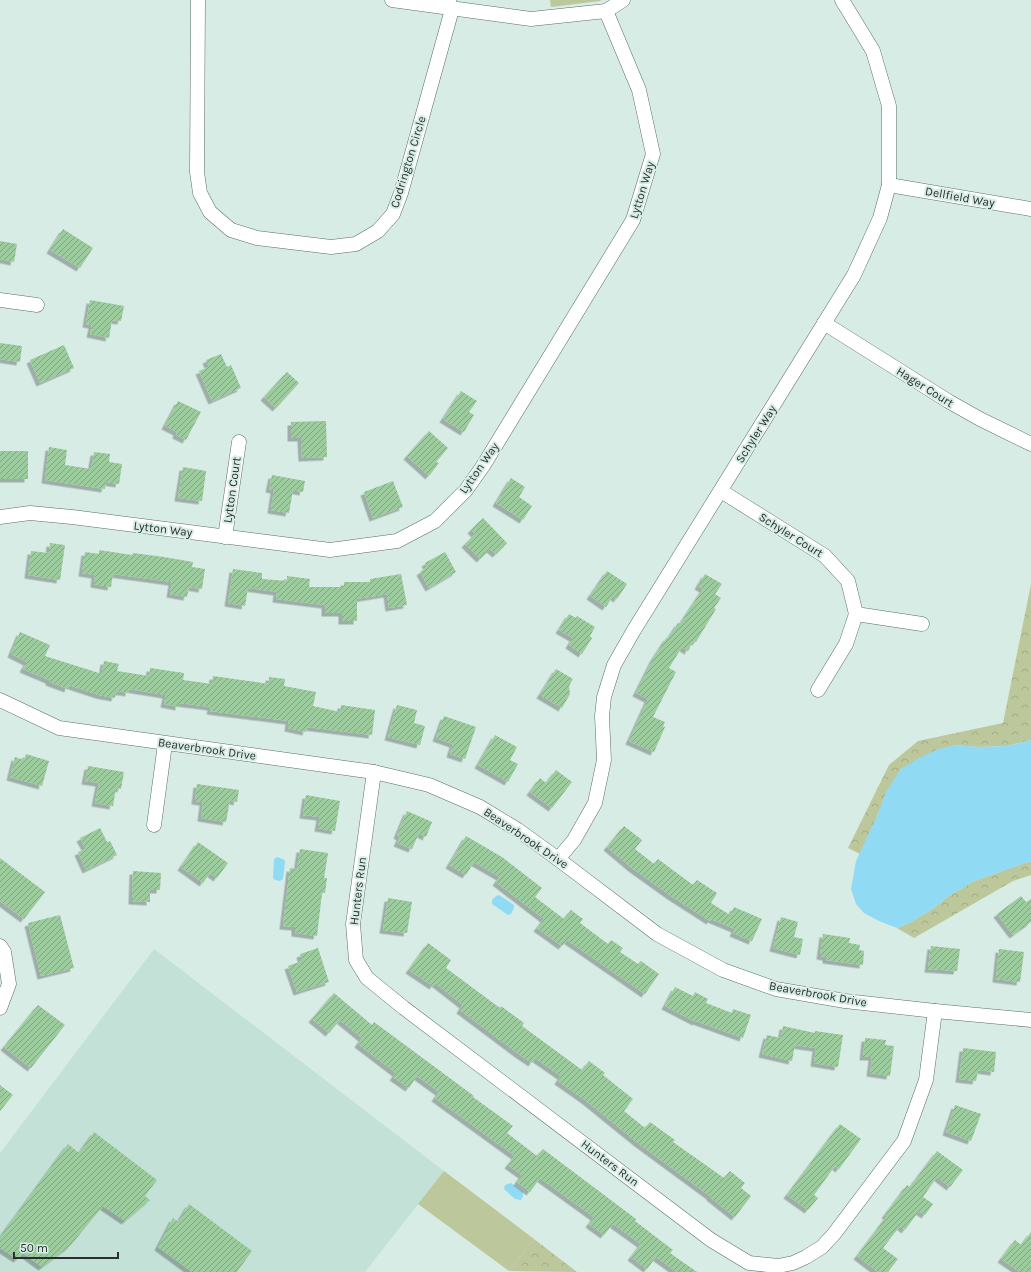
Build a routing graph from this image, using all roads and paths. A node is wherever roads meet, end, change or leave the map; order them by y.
1 (198, 0) edge
2 (392, 0) edge
3 (623, 0) edge
4 (842, 0) edge
5 (450, 4) edge
6 (606, 11) junction
7 (889, 185) junction
8 (1031, 209) edge
9 (0, 300) edge
10 (37, 305) dead end
11 (824, 324) junction
12 (239, 442) dead end
13 (1031, 444) edge
14 (720, 491) junction
15 (0, 516) edge
16 (225, 537) junction
17 (856, 614) junction
18 (922, 624) dead end
19 (818, 690) dead end
20 (0, 700) edge
21 (165, 744) junction
22 (374, 772) junction
23 (154, 825) dead end
24 (558, 859) junction
25 (0, 946) edge
26 (0, 1008) edge
27 (935, 1011) junction
28 (1031, 1020) edge

1 - 5 street, Codrington Circle
2 - 5 street
3 - 6 street
4 - 7 street, Schyler Way
5 - 6 street
6 - 16 street, Lytton Way
7 - 8 street, Dellfield Way
7 - 11 street, Schyler Way
9 - 10 street
11 - 13 street, Hager Court
11 - 14 street, Schyler Way
12 - 16 street, Lytton Court
14 - 17 street, Schyler Court
14 - 24 street, Schyler Way
15 - 16 street, Lytton Way
17 - 18 street
17 - 19 street
20 - 21 street, Beaverbrook Drive
21 - 22 street, Beaverbrook Drive
21 - 23 street
22 - 24 street, Beaverbrook Drive
22 - 27 street, Hunters Run
24 - 27 street, Beaverbrook Drive
25 - 26 street
27 - 28 street, Beaverbrook Drive

